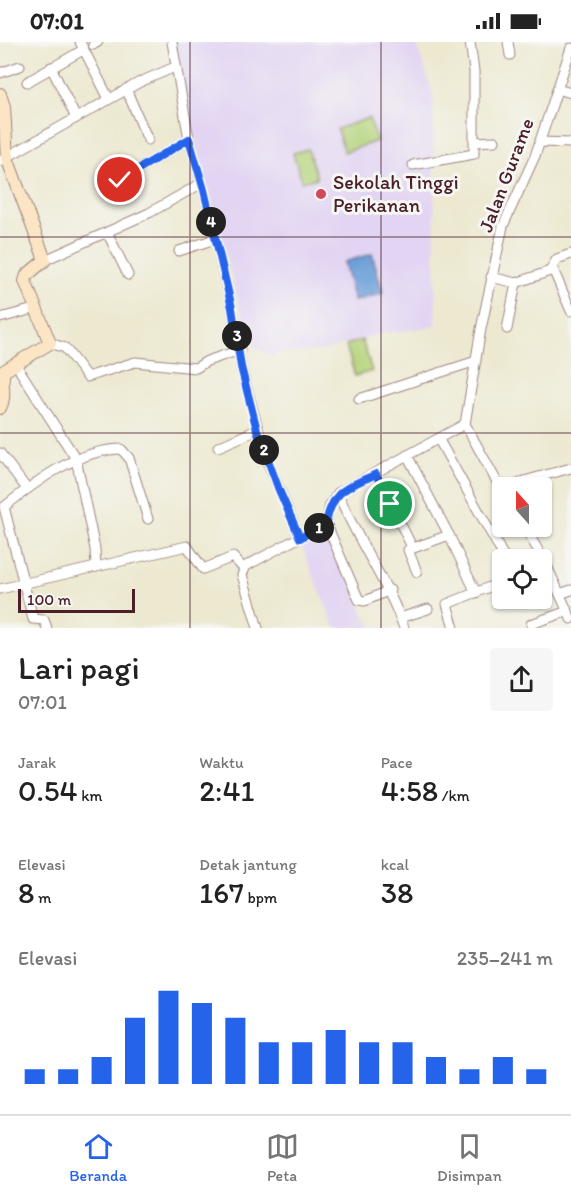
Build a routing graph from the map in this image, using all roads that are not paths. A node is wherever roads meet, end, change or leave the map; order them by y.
1 (172, 42) edge
2 (470, 42) edge
3 (508, 42) edge
4 (81, 46) edge
5 (571, 48) edge
6 (510, 55) dead end
7 (20, 66) dead end
8 (51, 67) junction
9 (175, 67) junction
10 (0, 73) edge
11 (27, 82) dead end
12 (126, 89) junction
13 (563, 91) edge
14 (0, 94) edge
15 (109, 99) junction
16 (76, 118) junction
17 (189, 139) junction
18 (148, 140) dead end
19 (495, 141) dead end
20 (475, 142) junction
21 (541, 142) junction
22 (571, 143) edge
23 (3, 159) edge
24 (413, 165) dead end
25 (120, 180) dead end
26 (202, 183) junction
27 (104, 234) junction
28 (215, 239) junction
29 (179, 251) dead end
30 (571, 254) edge
31 (45, 260) junction
32 (552, 270) junction
33 (128, 275) dead end
34 (495, 278) junction
35 (513, 282) junction
36 (34, 309) junction
37 (571, 311) edge
38 (0, 318) edge
39 (507, 329) dead end
40 (50, 343) junction
41 (240, 350) junction
42 (476, 361) junction
43 (20, 371) dead end
44 (359, 399) dead end
45 (0, 408) edge
46 (465, 424) junction
47 (257, 430) junction
48 (439, 440) junction
49 (218, 447) dead end
50 (0, 453) edge
51 (407, 455) junction
52 (76, 459) junction
53 (571, 468) edge
54 (376, 474) junction
55 (494, 477) edge
56 (542, 477) edge
57 (27, 489) junction
58 (338, 493) junction
59 (148, 519) dead end
60 (326, 523) junction
61 (449, 535) junction
62 (300, 538) junction
63 (412, 547) junction
64 (500, 549) edge
65 (96, 567) junction
66 (244, 569) junction
67 (417, 572) dead end
68 (552, 575) edge
69 (23, 583) junction
70 (492, 586) edge
71 (0, 590) edge
72 (390, 590) junction
73 (566, 592) edge
74 (476, 593) junction
75 (428, 609) dead end
76 (569, 615) edge
77 (400, 618) junction
78 (531, 624) dead end
79 (47, 628) edge
80 (258, 628) edge
81 (404, 628) edge
82 (454, 628) edge

1 - 9 street
2 - 20 street
3 - 6 street
4 - 8 street
4 - 15 street
5 - 13 street, Jalan Gurame
7 - 10 street
8 - 11 street
8 - 16 street
9 - 12 street
9 - 17 street
12 - 15 street
12 - 18 street
13 - 21 street, Jalan Gurame
14 - 23 street
15 - 16 street
16 - 23 street
17 - 25 street
17 - 26 street
19 - 20 street
20 - 24 street
21 - 22 street
21 - 34 street, Jalan Gurame
23 - 31 street
26 - 27 street
26 - 28 street
27 - 31 street
27 - 33 street
28 - 29 street
28 - 41 street
30 - 32 street
31 - 36 street
32 - 35 street
32 - 37 street
34 - 35 street
34 - 42 street, Jalan Gurame
35 - 39 street
36 - 38 street
36 - 40 street
40 - 41 street
40 - 45 street
41 - 47 street
42 - 44 street
42 - 46 street, Jalan Gurame
43 - 52 street
46 - 48 street
46 - 55 street
47 - 49 street
47 - 62 street
48 - 51 street
48 - 64 street
50 - 57 street
51 - 54 street
51 - 61 street
52 - 57 street
52 - 59 street
52 - 65 street
53 - 56 street
54 - 58 street
54 - 63 street
57 - 69 street
58 - 60 street
58 - 72 street
60 - 62 street
60 - 72 street
61 - 63 street
61 - 74 street
62 - 66 street
63 - 67 street
65 - 66 street
65 - 69 street
66 - 80 street
68 - 73 street
69 - 71 street
69 - 79 street
70 - 74 street
72 - 77 street
73 - 76 street
74 - 82 street
75 - 77 street
76 - 78 street
77 - 81 street

